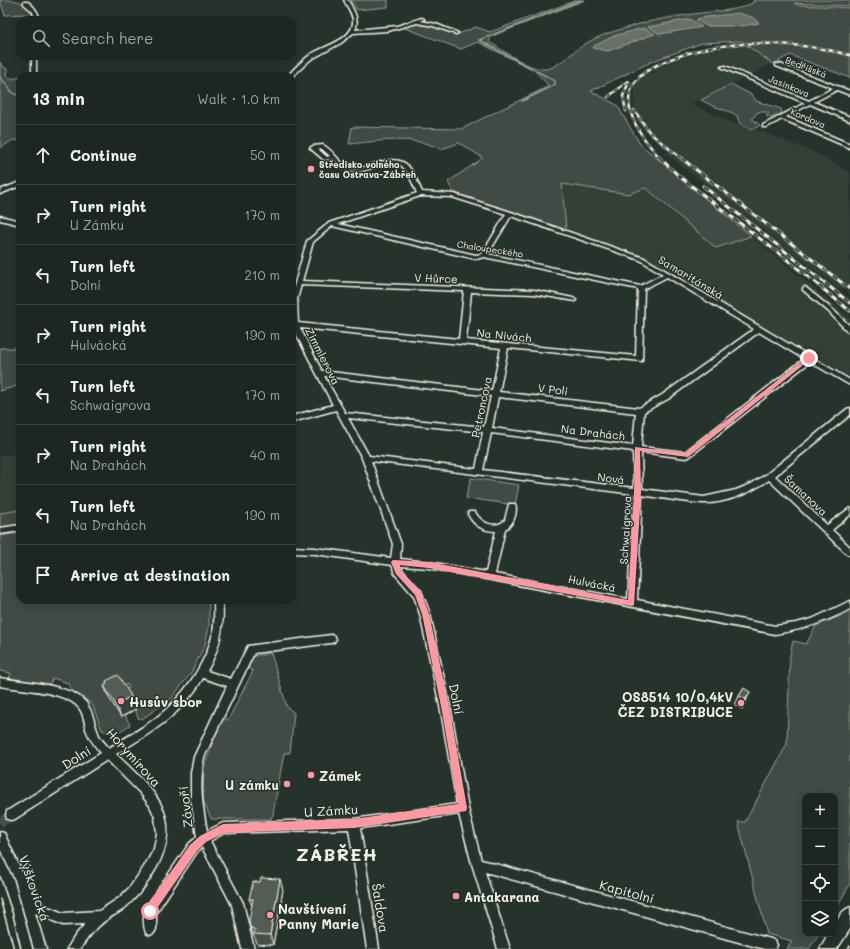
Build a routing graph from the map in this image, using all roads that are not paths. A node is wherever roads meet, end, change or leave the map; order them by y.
1 (346, 0) edge
2 (26, 3) dead end
3 (38, 16) edge
4 (352, 32) junction
5 (456, 33) dead end
6 (34, 60) edge
7 (778, 65) dead end
8 (723, 67) dead end
9 (34, 72) edge
10 (294, 72) edge
11 (837, 88) junction
12 (850, 93) edge
13 (810, 103) junction
14 (782, 117) junction
15 (850, 119) edge
16 (765, 126) dead end
17 (850, 146) edge
18 (335, 157) junction
19 (16, 186) edge
20 (0, 192) edge
21 (420, 194) junction
22 (510, 213) junction
23 (0, 218) edge
24 (16, 222) edge
25 (331, 224) junction
26 (484, 255) junction
27 (668, 274) junction
28 (298, 283) junction
29 (641, 288) junction
30 (296, 289) edge
31 (468, 289) junction
32 (805, 289) dead end
33 (574, 300) dead end
34 (296, 325) edge
35 (296, 327) edge
36 (759, 329) junction
37 (850, 330) edge
38 (462, 341) junction
39 (505, 346) junction
40 (809, 358) junction
41 (319, 373) junction
42 (850, 383) edge
43 (496, 393) junction
44 (337, 407) junction
45 (640, 411) junction
46 (850, 411) edge
47 (342, 415) junction
48 (296, 418) edge
49 (487, 430) junction
50 (637, 448) junction
51 (366, 458) junction
52 (479, 472) junction
53 (770, 476) junction
54 (638, 492) junction
55 (512, 506) dead end
56 (850, 510) edge
57 (472, 514) dead end
58 (501, 527) junction
59 (16, 529) edge
60 (827, 530) junction
61 (0, 531) edge
62 (296, 550) edge
63 (850, 552) edge
64 (395, 562) junction
65 (490, 576) junction
66 (632, 603) junction
67 (218, 604) edge
68 (850, 605) edge
69 (331, 639) dead end
70 (201, 673) junction
71 (0, 682) edge
72 (233, 684) junction
73 (108, 754) junction
74 (463, 808) junction
75 (11, 815) tunnel mouth
76 (354, 824) junction
77 (1, 839) edge
78 (203, 839) junction
79 (477, 864) junction
80 (20, 879) junction
81 (850, 915) edge
82 (101, 917) junction
83 (150, 928) dead end
84 (771, 945) dead end
85 (40, 949) edge
86 (73, 949) edge
87 (248, 949) edge
88 (373, 949) edge
89 (504, 949) edge
90 (828, 949) edge

1 - 4 street
2 - 3 street
4 - 5 street
4 - 10 street
6 - 9 street
7 - 11 street, Bedřišská
8 - 13 street, Jasinkova
11 - 12 street, Bedřišská
11 - 13 street
13 - 14 street
13 - 15 street, Jasinkova
14 - 16 street
14 - 17 street, Kordova
18 - 18 street
18 - 21 street
19 - 20 street
21 - 22 street, Zimmlerova
21 - 25 street, Zimmlerova
22 - 26 street
22 - 27 street, Samaritánská
23 - 24 street
25 - 26 street, Chaloupeckého
25 - 28 street, Zimmlerova
26 - 29 street, Chaloupeckého
27 - 29 street
27 - 36 street, Samaritánská
28 - 30 street, Zimmlerova
28 - 31 street, V Hůrce
29 - 39 street, Na Nivách
31 - 33 street, V Hůrce
31 - 38 street
32 - 37 street
34 - 38 street, Na Nivách
35 - 41 street, Zimmlerova
36 - 40 street, Samaritánská
36 - 45 street
38 - 39 street, Na Nivách
39 - 43 street, Petroncova
40 - 42 street, Samaritánská
40 - 50 street, Na Drahách
41 - 43 street, V Poli
41 - 44 street, Zimmlerova
43 - 45 street, V Poli
43 - 49 street, Petroncova
44 - 47 street, Zimmlerova
44 - 48 street
45 - 50 street, Schwaigrova
46 - 53 street, Nová
47 - 49 street, Na Drahách
47 - 51 street, Zimmlerova
49 - 50 street, Na Drahách
49 - 52 street, Petroncova
50 - 54 street, Schwaigrova
51 - 52 street, Nová
51 - 64 street, Zimmlerova
52 - 54 street, Nová
53 - 54 street, Nová
53 - 60 street, Šamanova
54 - 66 street, Schwaigrova
55 - 58 street
56 - 60 street, Šamanova
57 - 58 street
58 - 65 street
59 - 61 street
60 - 63 street, Šamanova
62 - 64 street
64 - 65 street, Hulvácká
64 - 74 street, Dolní
65 - 66 street, Hulvácká
66 - 68 street, Hulvácká
67 - 70 street, Dolní
69 - 72 street, Závoří
70 - 72 street
70 - 73 street, Dolní
71 - 73 street, Horymírova
72 - 78 street, Závoří
73 - 75 street, Dolní
73 - 82 street, Horymírova
74 - 76 street, U Zámku
74 - 79 street, Dolní
76 - 78 street, U Zámku
76 - 88 street, Šaldova
77 - 80 street, Výškovická
78 - 83 street, U Zámku
78 - 87 street, Závoří
79 - 84 street, Kapitolní
79 - 89 street, Dolní
80 - 82 street
80 - 85 street, Výškovická
81 - 90 main road
82 - 86 street, Horymírova

